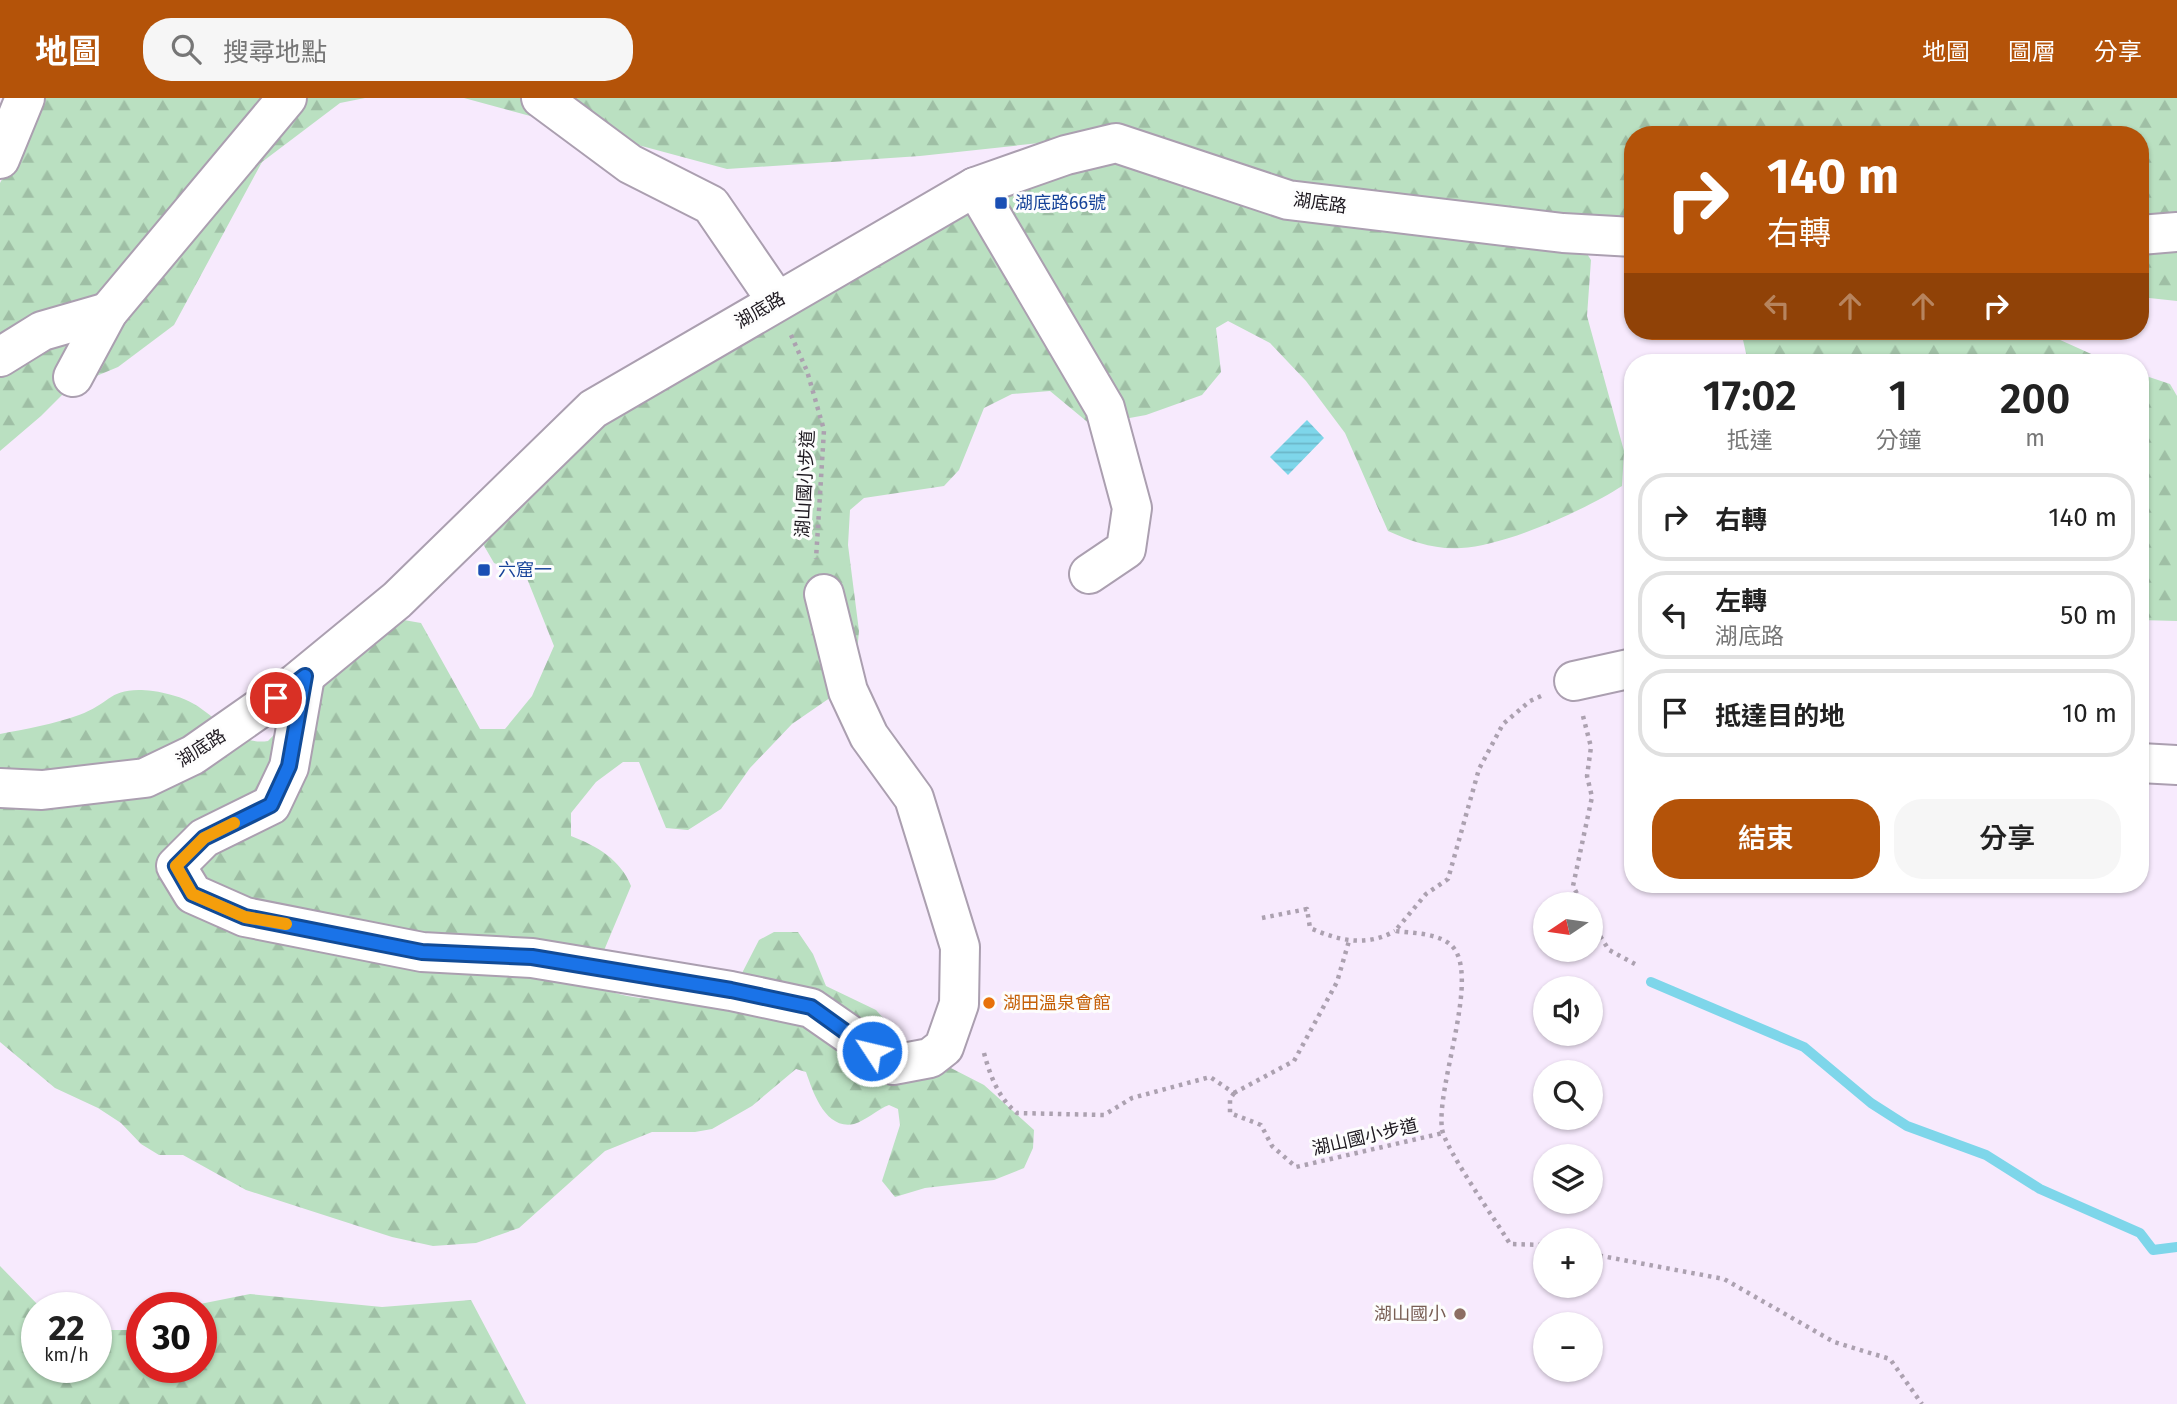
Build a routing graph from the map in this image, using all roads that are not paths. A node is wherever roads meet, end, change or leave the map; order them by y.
1 (25, 98) edge
2 (287, 98) edge
3 (541, 98) edge
4 (0, 159) edge
5 (975, 187) junction
6 (2177, 232) edge
7 (2149, 234) edge
8 (1624, 236) edge
9 (776, 300) junction
10 (108, 312) junction
11 (2, 366) edge
12 (73, 377) dead end
13 (1088, 573) dead end
14 (824, 593) road end
15 (1624, 670) edge
16 (305, 676) junction
17 (1574, 681) road end
18 (2149, 763) edge
19 (2177, 765) edge
20 (0, 788) edge

1 - 4 street
2 - 10 street
3 - 9 street
5 - 8 street, 湖底路
5 - 9 street, 湖底路
5 - 13 street
6 - 7 street
9 - 16 street, 湖底路
10 - 11 street
10 - 12 street
14 - 16 street
15 - 17 street
16 - 20 street, 湖底路
18 - 19 street

